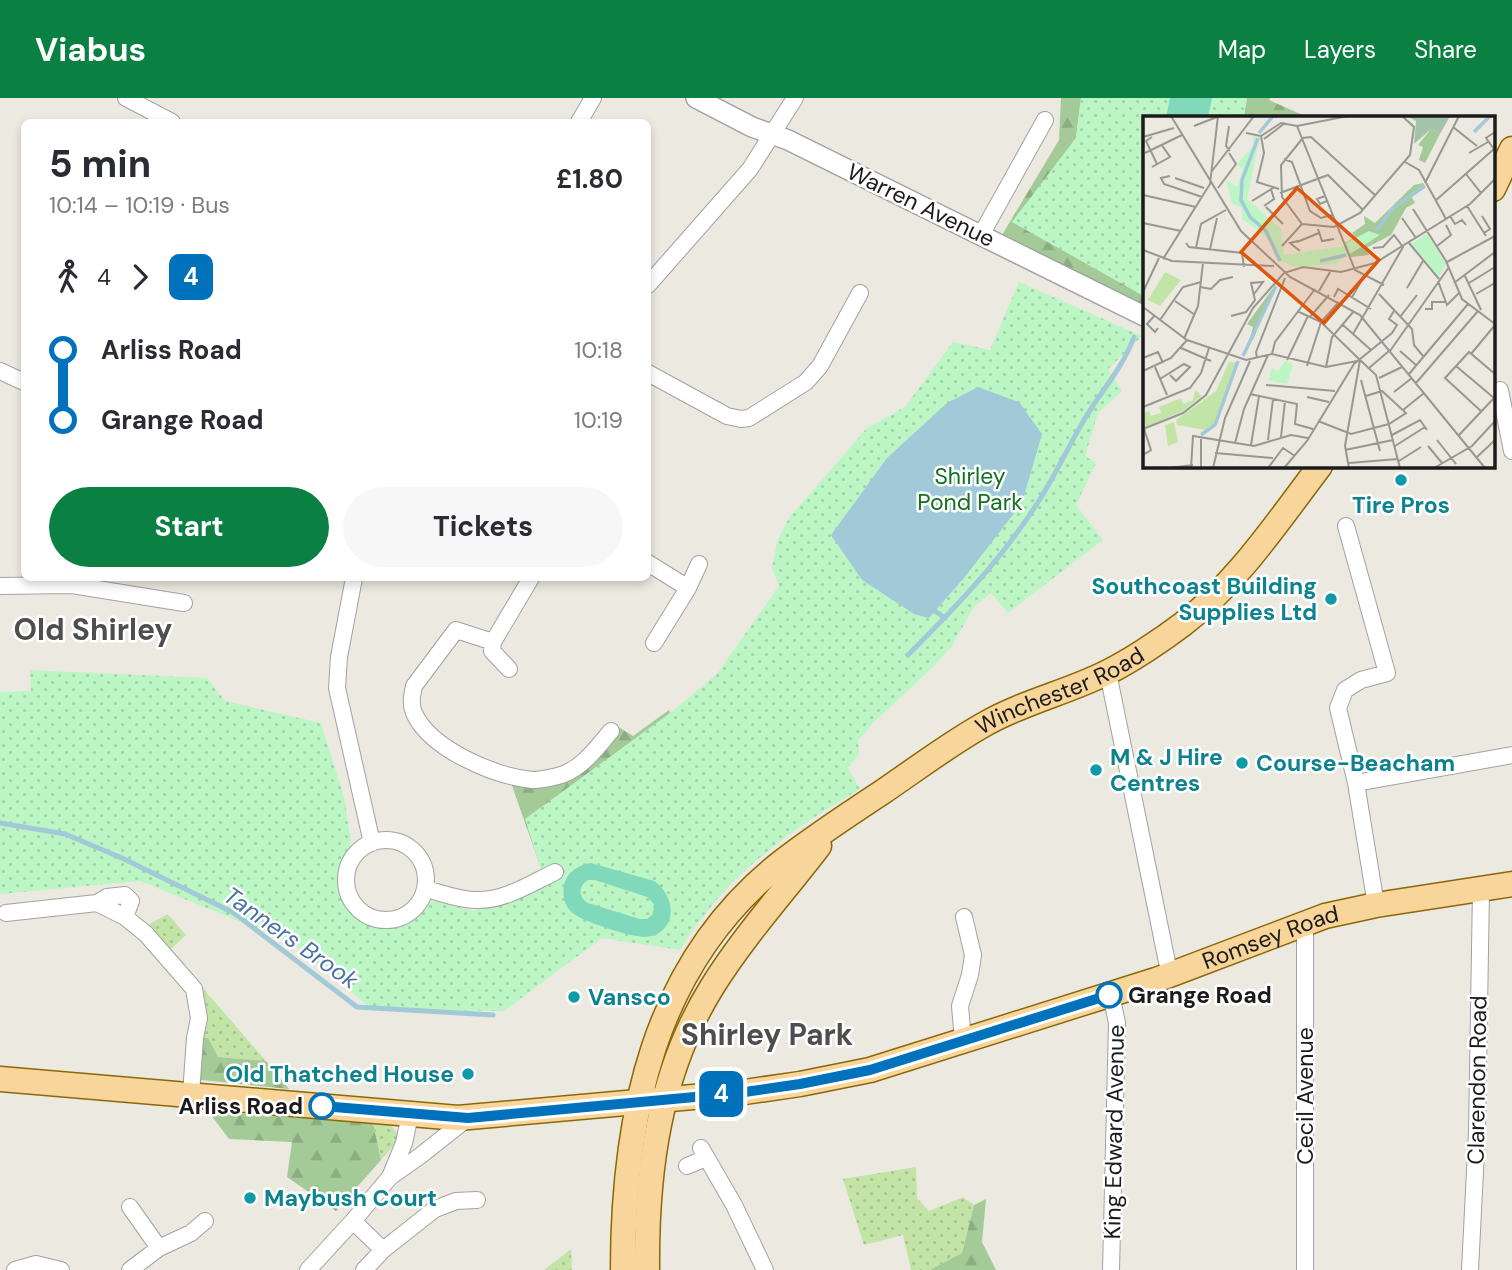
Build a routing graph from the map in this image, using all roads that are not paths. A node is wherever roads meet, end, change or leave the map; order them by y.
1 (127, 98) edge
2 (593, 98) edge
3 (696, 98) edge
4 (795, 98) edge
5 (166, 119) edge
6 (581, 119) edge
7 (1045, 120) dead end
8 (773, 135) junction
9 (1512, 149) edge
10 (1494, 187) edge
11 (981, 236) junction
12 (651, 282) edge
13 (860, 293) dead end
14 (1143, 316) edge
15 (2, 375) edge
16 (651, 375) edge
17 (21, 381) edge
18 (1502, 390) edge
19 (1512, 451) edge
20 (1319, 467) edge
21 (1346, 526) dead end
22 (699, 564) dead end
23 (651, 565) edge
24 (353, 581) edge
25 (529, 581) edge
26 (0, 586) edge
27 (688, 588) junction
28 (184, 603) dead end
29 (493, 642) junction
30 (654, 643) dead end
31 (509, 669) dead end
32 (1109, 680) junction
33 (611, 731) dead end
34 (1512, 755) edge
35 (1356, 783) junction
36 (833, 826) junction
37 (372, 843) junction
38 (555, 872) dead end
39 (1512, 884) edge
40 (426, 889) junction
41 (1481, 889) junction
42 (1376, 905) junction
43 (6, 913) dead end
44 (964, 917) dead end
45 (1305, 922) junction
46 (1172, 973) junction
47 (1111, 994) junction
48 (964, 1041) junction
49 (0, 1079) edge
50 (191, 1094) junction
51 (664, 1099) junction
52 (637, 1103) junction
53 (410, 1115) junction
54 (468, 1118) junction
55 (687, 1166) dead end
56 (390, 1177) junction
57 (477, 1200) dead end
58 (130, 1207) dead end
59 (205, 1221) dead end
60 (353, 1221) junction
61 (159, 1248) junction
62 (383, 1250) junction
63 (15, 1270) edge
64 (61, 1270) edge
65 (130, 1270) edge
66 (308, 1270) edge
67 (364, 1270) edge
68 (623, 1270) edge
69 (648, 1270) edge
70 (765, 1270) edge
71 (1111, 1270) edge
72 (1306, 1270) edge
73 (1470, 1270) edge

1 - 5 street
2 - 6 street
3 - 8 street, Warren Avenue
4 - 8 street
7 - 11 street
8 - 11 street, Warren Avenue
8 - 12 street
9 - 10 main road
11 - 14 street, Warren Avenue
13 - 16 street
15 - 17 street
18 - 19 street
20 - 32 main road, Winchester Road
21 - 35 street
22 - 27 street
23 - 27 street
24 - 37 street
25 - 29 street
26 - 28 street
27 - 30 street
29 - 31 street
29 - 33 street
32 - 36 main road, Winchester Road
32 - 46 street
34 - 35 street
35 - 42 street
36 - 51 main road, Winchester Road
36 - 52 main road, Winchester Road
37 - 40 street
37 - 40 street
38 - 40 street
39 - 41 main road, Romsey Road
41 - 42 main road, Romsey Road
41 - 73 street, Clarendon Road
42 - 45 main road, Romsey Road
43 - 50 street
44 - 48 street
45 - 46 main road, Romsey Road
45 - 72 street, Cecil Avenue
46 - 47 main road, Romsey Road
47 - 48 main road, Romsey Road
47 - 71 street, King Edward Avenue
48 - 51 main road, Romsey Road
49 - 50 main road, Romsey Road
50 - 53 main road, Romsey Road
51 - 52 main road, Romsey Road
51 - 69 main road, Winchester Road
52 - 54 main road, Romsey Road
52 - 68 main road, Winchester Road
53 - 54 main road, Romsey Road
53 - 56 street
54 - 56 street
55 - 70 street
56 - 60 street
57 - 62 street
58 - 61 street
59 - 61 street
60 - 62 street
60 - 66 street
61 - 65 street
62 - 67 street
63 - 64 street

